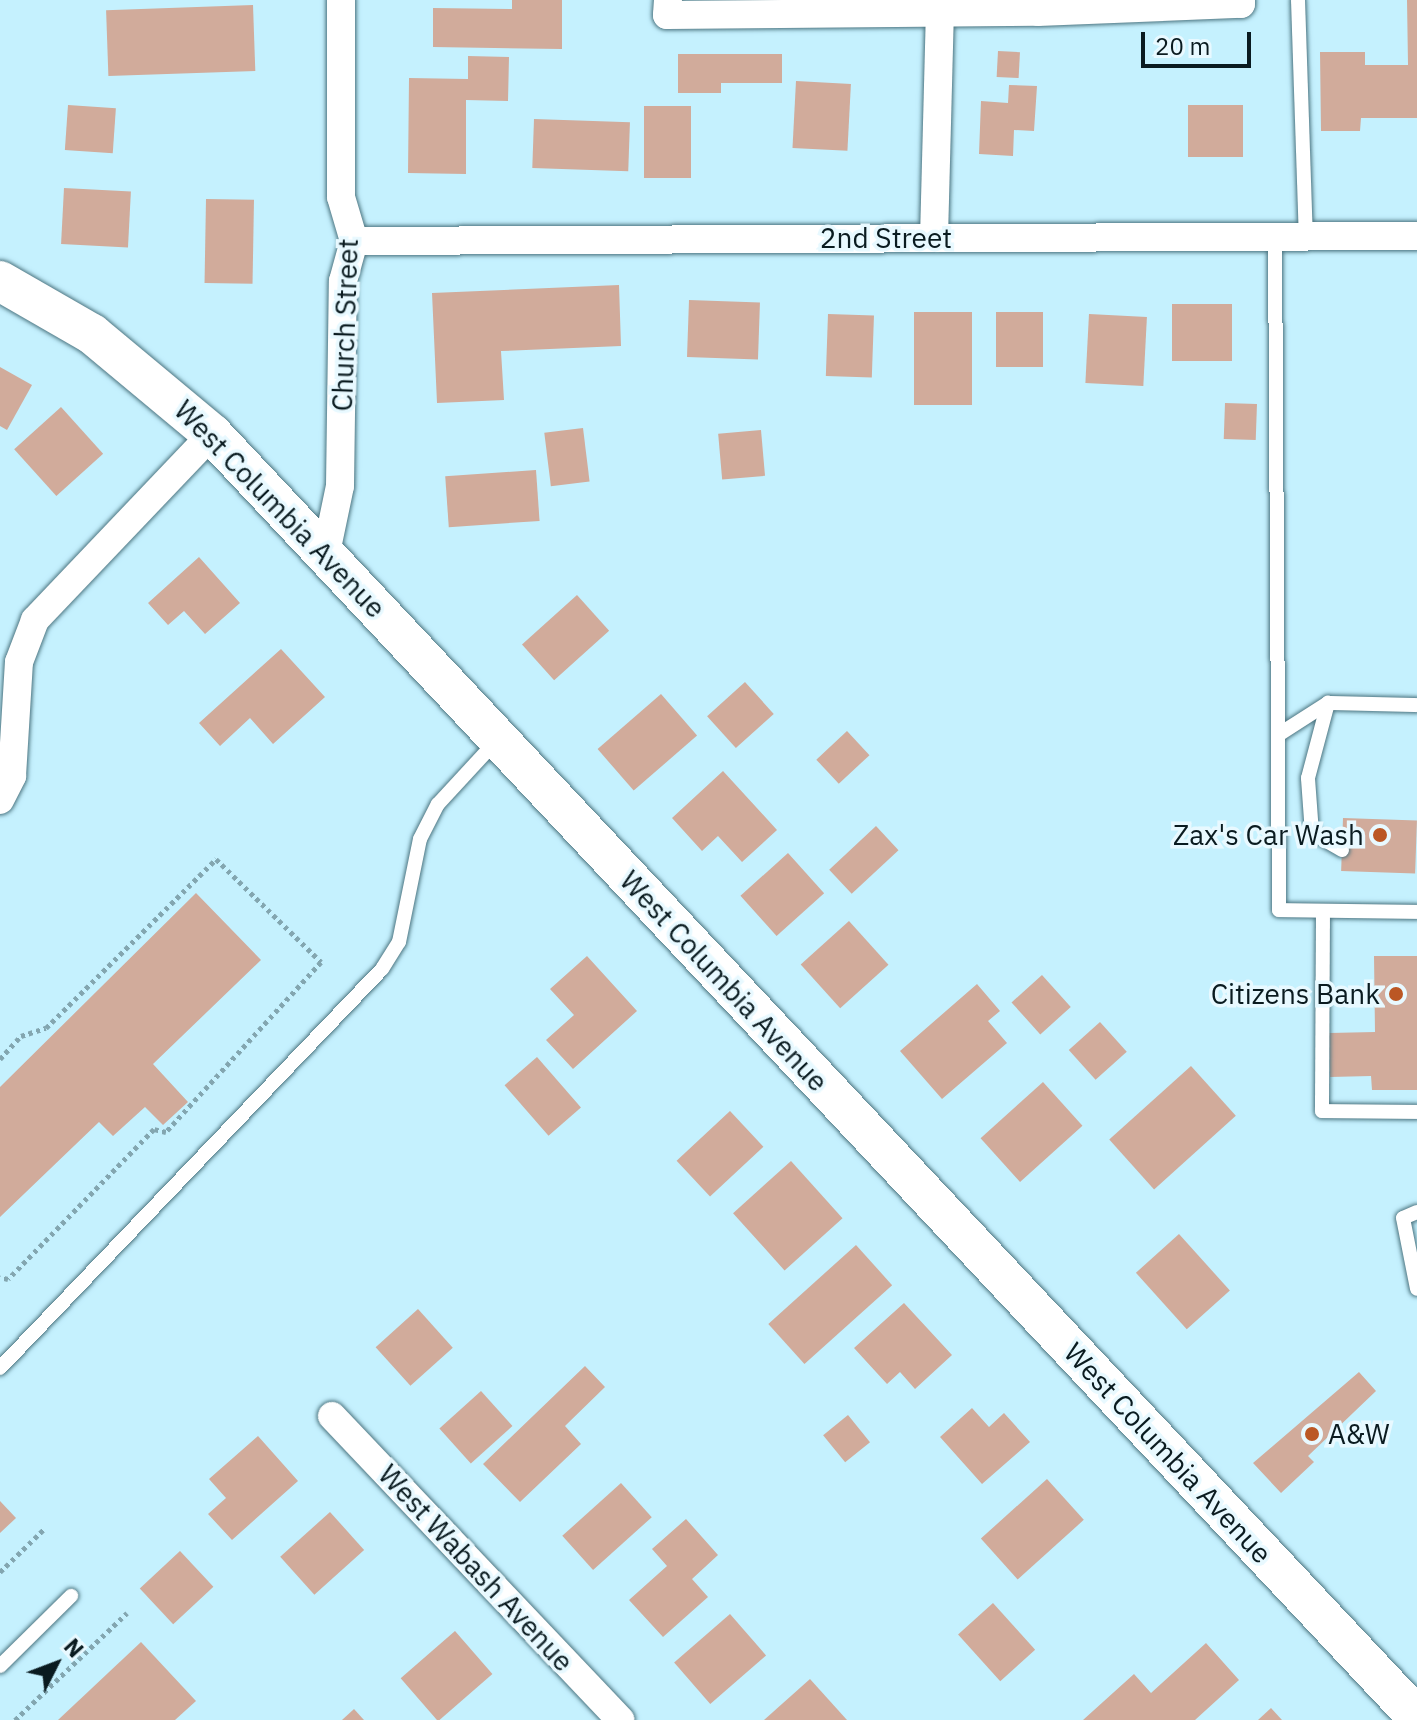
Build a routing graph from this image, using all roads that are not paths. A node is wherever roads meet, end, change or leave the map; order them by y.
1 (341, 0) edge
2 (668, 0) edge
3 (1241, 0) edge
4 (1298, 0) edge
5 (940, 14) junction
6 (1417, 236) edge
7 (1275, 237) junction
8 (1306, 237) junction
9 (934, 238) junction
10 (354, 241) junction
11 (0, 281) edge
12 (212, 434) junction
13 (326, 553) junction
14 (1328, 703) junction
15 (1417, 705) edge
16 (1278, 735) junction
17 (497, 739) junction
18 (0, 800) edge
19 (1342, 850) dead end
20 (1323, 911) junction
21 (1417, 912) edge
22 (1417, 1112) edge
23 (1417, 1212) edge
24 (1417, 1289) edge
25 (0, 1368) edge
26 (332, 1416) dead end
27 (71, 1596) dead end
28 (0, 1666) edge
29 (1414, 1712) edge
30 (620, 1720) edge

1 - 10 street, Church Street
2 - 5 street
3 - 5 street
4 - 8 lane
5 - 9 street
6 - 8 street, 2nd Street
7 - 8 street, 2nd Street
7 - 9 street, 2nd Street
7 - 16 lane
9 - 10 street, 2nd Street
10 - 13 street, Church Street
11 - 12 main road, West Columbia Avenue
12 - 13 main road, West Columbia Avenue
12 - 18 street
13 - 17 main road, West Columbia Avenue
14 - 15 lane
14 - 16 lane
14 - 19 lane
16 - 20 lane
17 - 25 lane
17 - 29 main road, West Columbia Avenue
20 - 21 lane
20 - 22 lane
23 - 24 lane
26 - 30 street, West Wabash Avenue
27 - 28 lane

